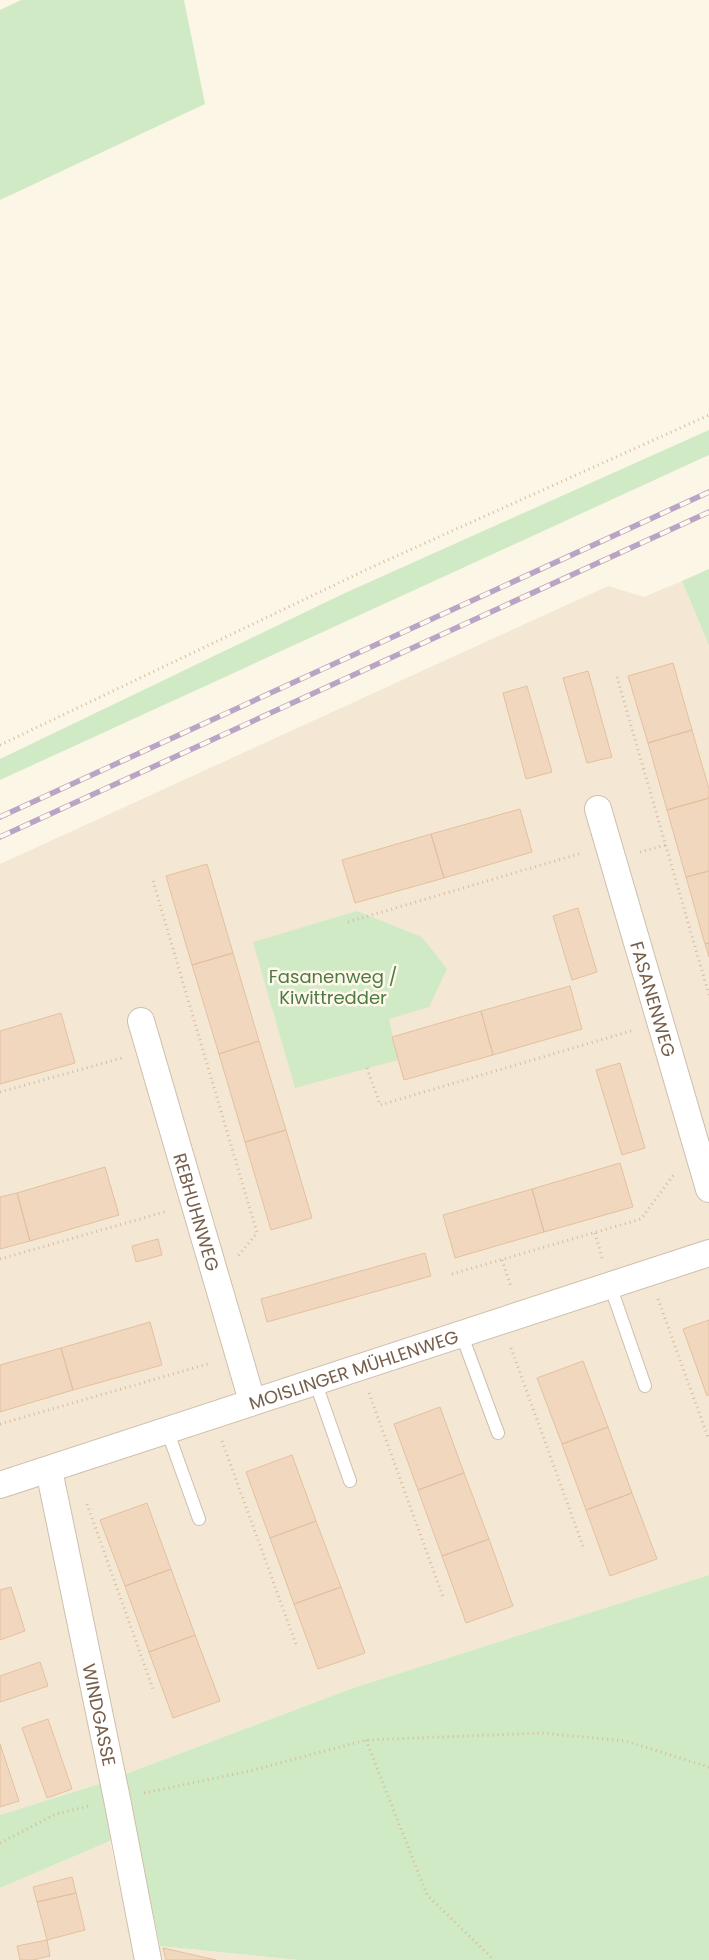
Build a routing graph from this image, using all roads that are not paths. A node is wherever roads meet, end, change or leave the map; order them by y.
1 (598, 809) dead end
2 (141, 1021) dead end
3 (709, 1188) edge
4 (709, 1253) edge
5 (610, 1285) junction
6 (462, 1333) junction
7 (315, 1381) junction
8 (645, 1386) dead end
9 (252, 1401) junction
10 (167, 1430) junction
11 (498, 1433) dead end
12 (49, 1470) junction
13 (350, 1481) dead end
14 (0, 1485) edge
15 (199, 1519) dead end
16 (148, 1960) edge

1 - 3 street, FASANENWEG
2 - 9 street, REBHUHNWEG
4 - 5 street, MOISLINGER MÜHLENWEG
5 - 6 street, MOISLINGER MÜHLENWEG
5 - 8 lane
6 - 7 street, MOISLINGER MÜHLENWEG
6 - 11 lane
7 - 9 street, MOISLINGER MÜHLENWEG
7 - 13 lane
9 - 10 street, MOISLINGER MÜHLENWEG
10 - 12 street, MOISLINGER MÜHLENWEG
10 - 15 lane
12 - 14 street, MOISLINGER MÜHLENWEG
12 - 16 street, WINDGASSE

